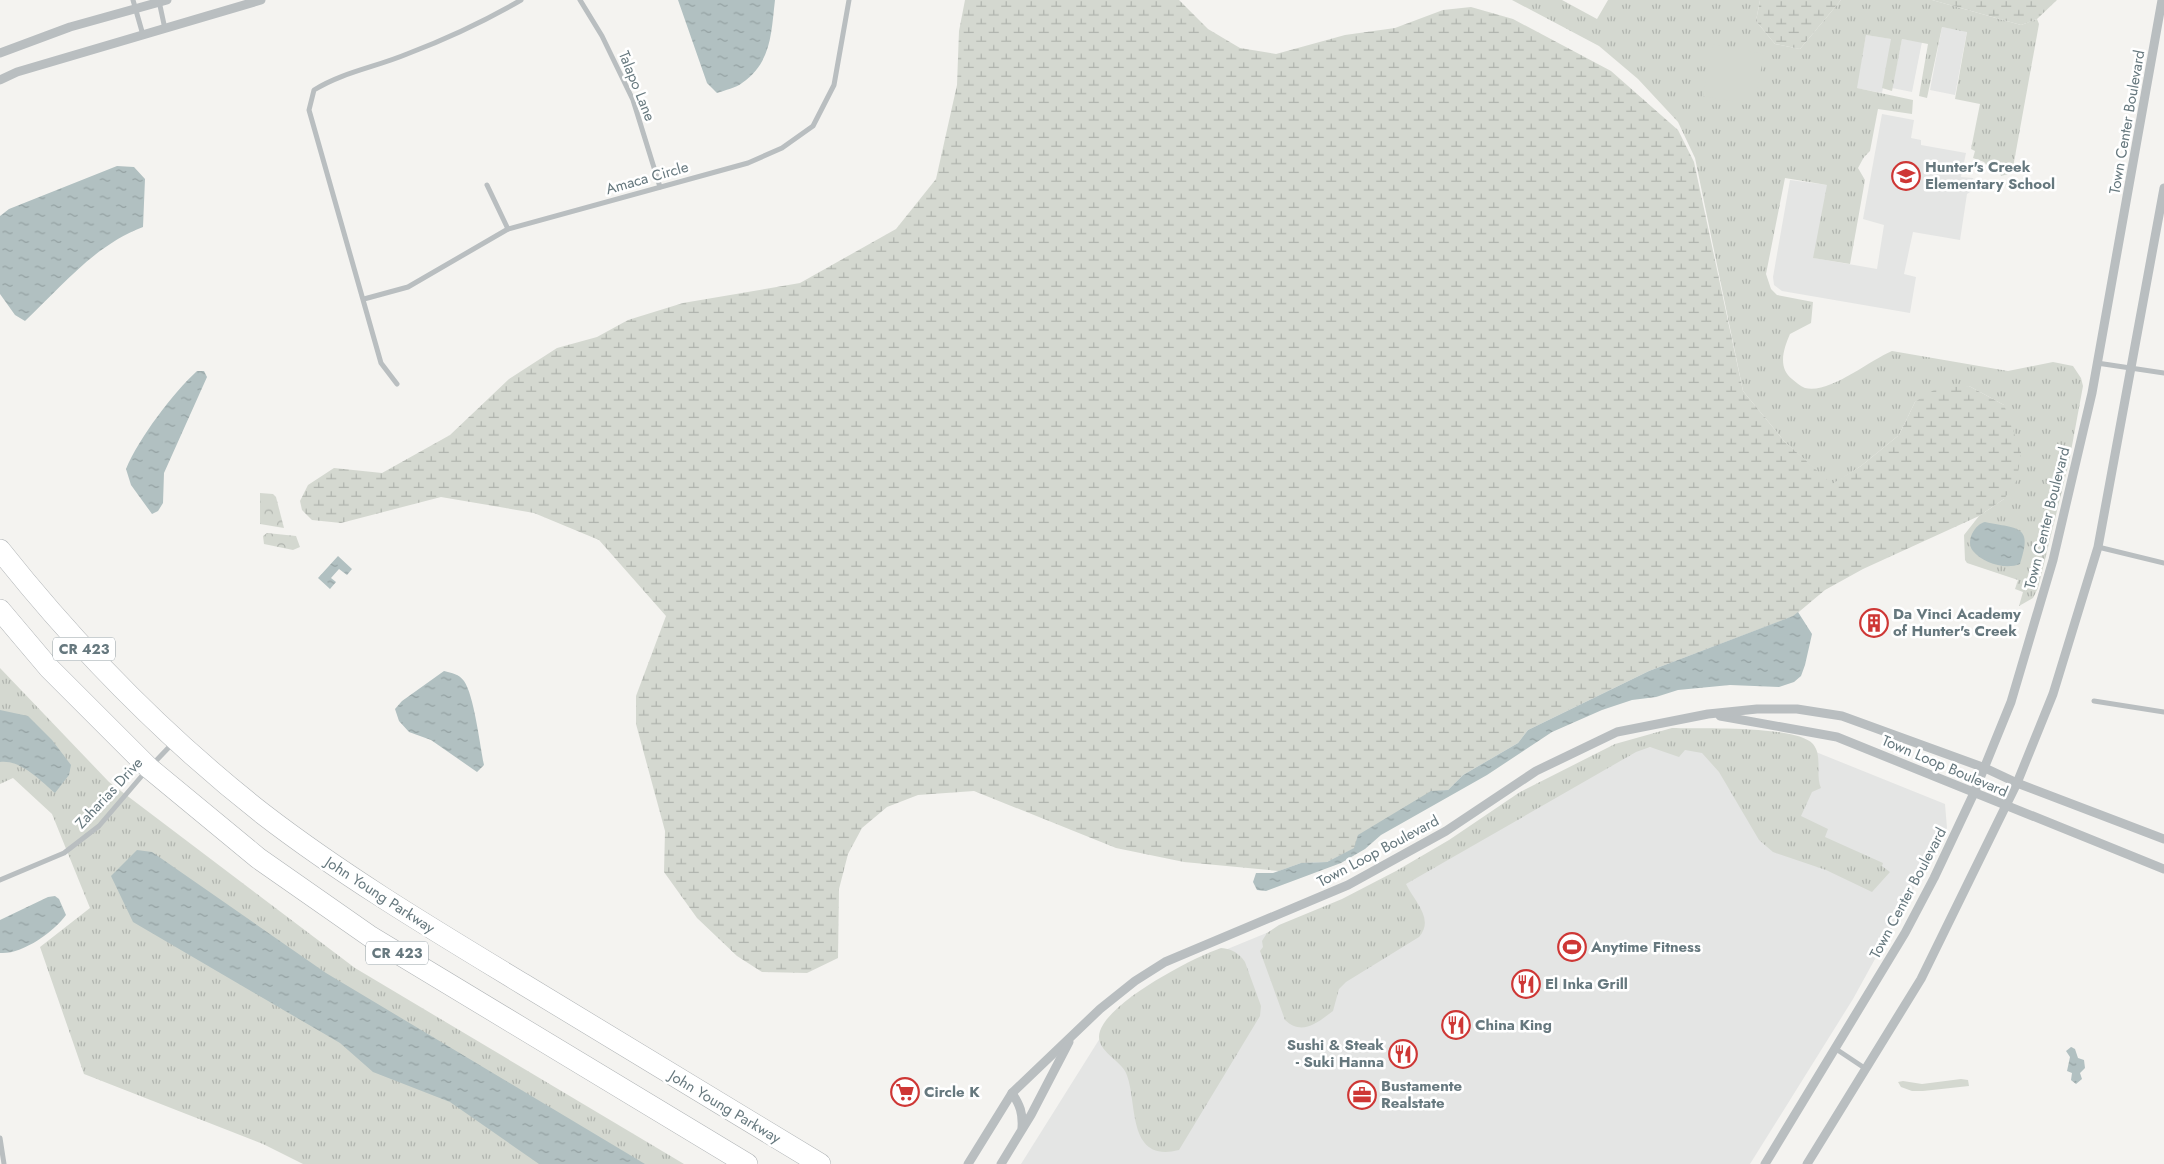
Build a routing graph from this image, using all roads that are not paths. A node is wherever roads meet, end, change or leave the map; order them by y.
1 (260, 0) edge
2 (521, 0) edge
3 (580, 0) edge
4 (849, 0) edge
5 (2162, 0) edge
6 (162, 1) edge
7 (135, 4) edge
8 (2162, 22) edge
9 (165, 30) junction
10 (143, 35) junction
11 (0, 53) edge
12 (0, 80) edge
13 (486, 186) dead end
14 (660, 187) junction
15 (2164, 188) edge
16 (508, 229) junction
17 (364, 299) junction
18 (2098, 363) junction
19 (2132, 368) junction
20 (2164, 373) edge
21 (397, 384) dead end
22 (2098, 547) junction
23 (0, 550) edge
24 (2164, 563) edge
25 (0, 610) edge
26 (2094, 701) dead end
27 (2164, 712) edge
28 (1708, 714) junction
29 (176, 740) junction
30 (149, 768) junction
31 (1985, 768) junction
32 (2017, 783) junction
33 (1974, 793) junction
34 (2006, 807) junction
35 (2164, 838) edge
36 (2164, 869) edge
37 (0, 880) edge
38 (1073, 1035) junction
39 (1836, 1049) junction
40 (1867, 1069) junction
41 (1012, 1093) junction
42 (1022, 1130) junction
43 (0, 1138) edge
44 (4, 1164) edge
45 (747, 1164) edge
46 (820, 1164) edge
47 (968, 1164) edge
48 (1001, 1164) edge
49 (1765, 1164) edge
50 (1807, 1164) edge

1 - 9 street
2 - 17 street
3 - 14 street, Talapo Lane
4 - 14 street, Amaca Circle
5 - 8 street, Town Center Boulevard
6 - 7 street
6 - 9 street
7 - 10 street
7 - 11 street
8 - 18 street, Town Center Boulevard
9 - 10 street
10 - 12 street
13 - 16 street
14 - 16 street, Amaca Circle
15 - 19 street
16 - 17 street, Amaca Circle
17 - 21 street
18 - 19 street
18 - 31 street, Town Center Boulevard
19 - 20 street
19 - 22 street
22 - 24 street
22 - 32 street
23 - 29 highway, John Young Parkway / CR 423
25 - 30 highway, CR 423
26 - 27 street
28 - 31 street, Town Loop Boulevard
28 - 33 street, Town Loop Boulevard
28 - 38 street, Town Loop Boulevard
29 - 30 street, Zaharias Drive
29 - 46 highway, John Young Parkway / CR 423
30 - 37 street, Zaharias Drive
30 - 45 highway, CR 423
31 - 32 street, Town Loop Boulevard
31 - 33 street, Town Center Boulevard
32 - 34 street
32 - 35 street, Town Loop Boulevard
33 - 34 street, Town Loop Boulevard
33 - 39 street, Town Center Boulevard
34 - 36 street, Town Loop Boulevard
34 - 40 street
38 - 41 street, Town Loop Boulevard
38 - 42 street, Town Loop Boulevard
39 - 40 street
39 - 49 street, Town Center Boulevard
40 - 50 street
41 - 42 street
41 - 47 street, Town Loop Boulevard
42 - 48 street, Town Loop Boulevard
43 - 44 street

